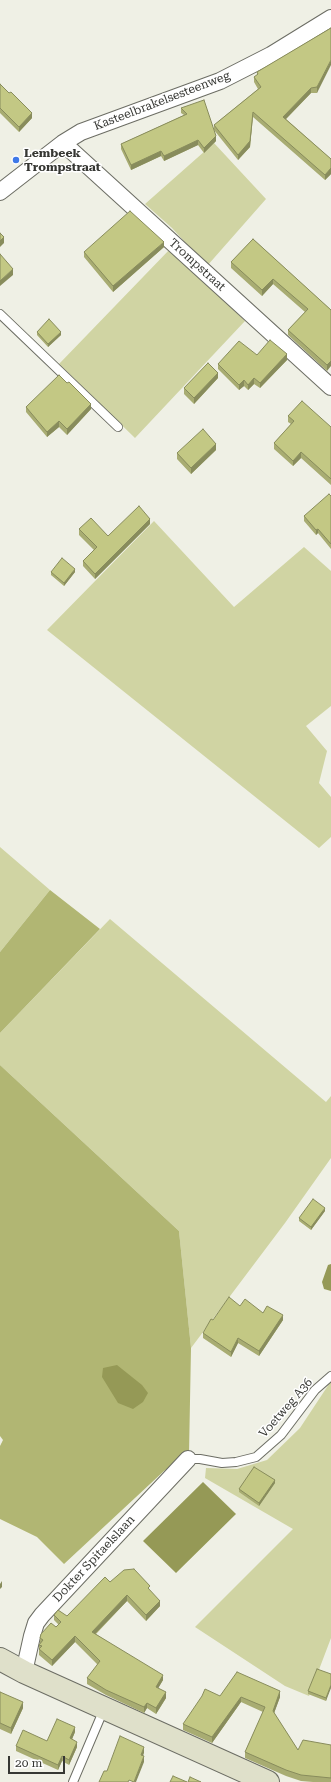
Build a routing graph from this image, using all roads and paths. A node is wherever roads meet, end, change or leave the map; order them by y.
1 (331, 18) edge
2 (63, 143) junction
3 (0, 192) edge
4 (0, 314) edge
5 (331, 387) edge
6 (118, 427) dead end
7 (331, 1376) edge
8 (188, 1459) joint
9 (0, 1659) edge
10 (24, 1672) junction
11 (104, 1708) junction
12 (74, 1782) edge
13 (268, 1782) edge

1 - 2 street, Kasteelbrakelsesteenweg
2 - 3 street, Kasteelbrakelsesteenweg
2 - 5 street, Trompstraat
4 - 6 lane
7 - 8 lane, Voetweg A36
8 - 10 street, Dokter Spitaelslaan
9 - 10 street
10 - 11 street
11 - 12 lane
11 - 13 street

